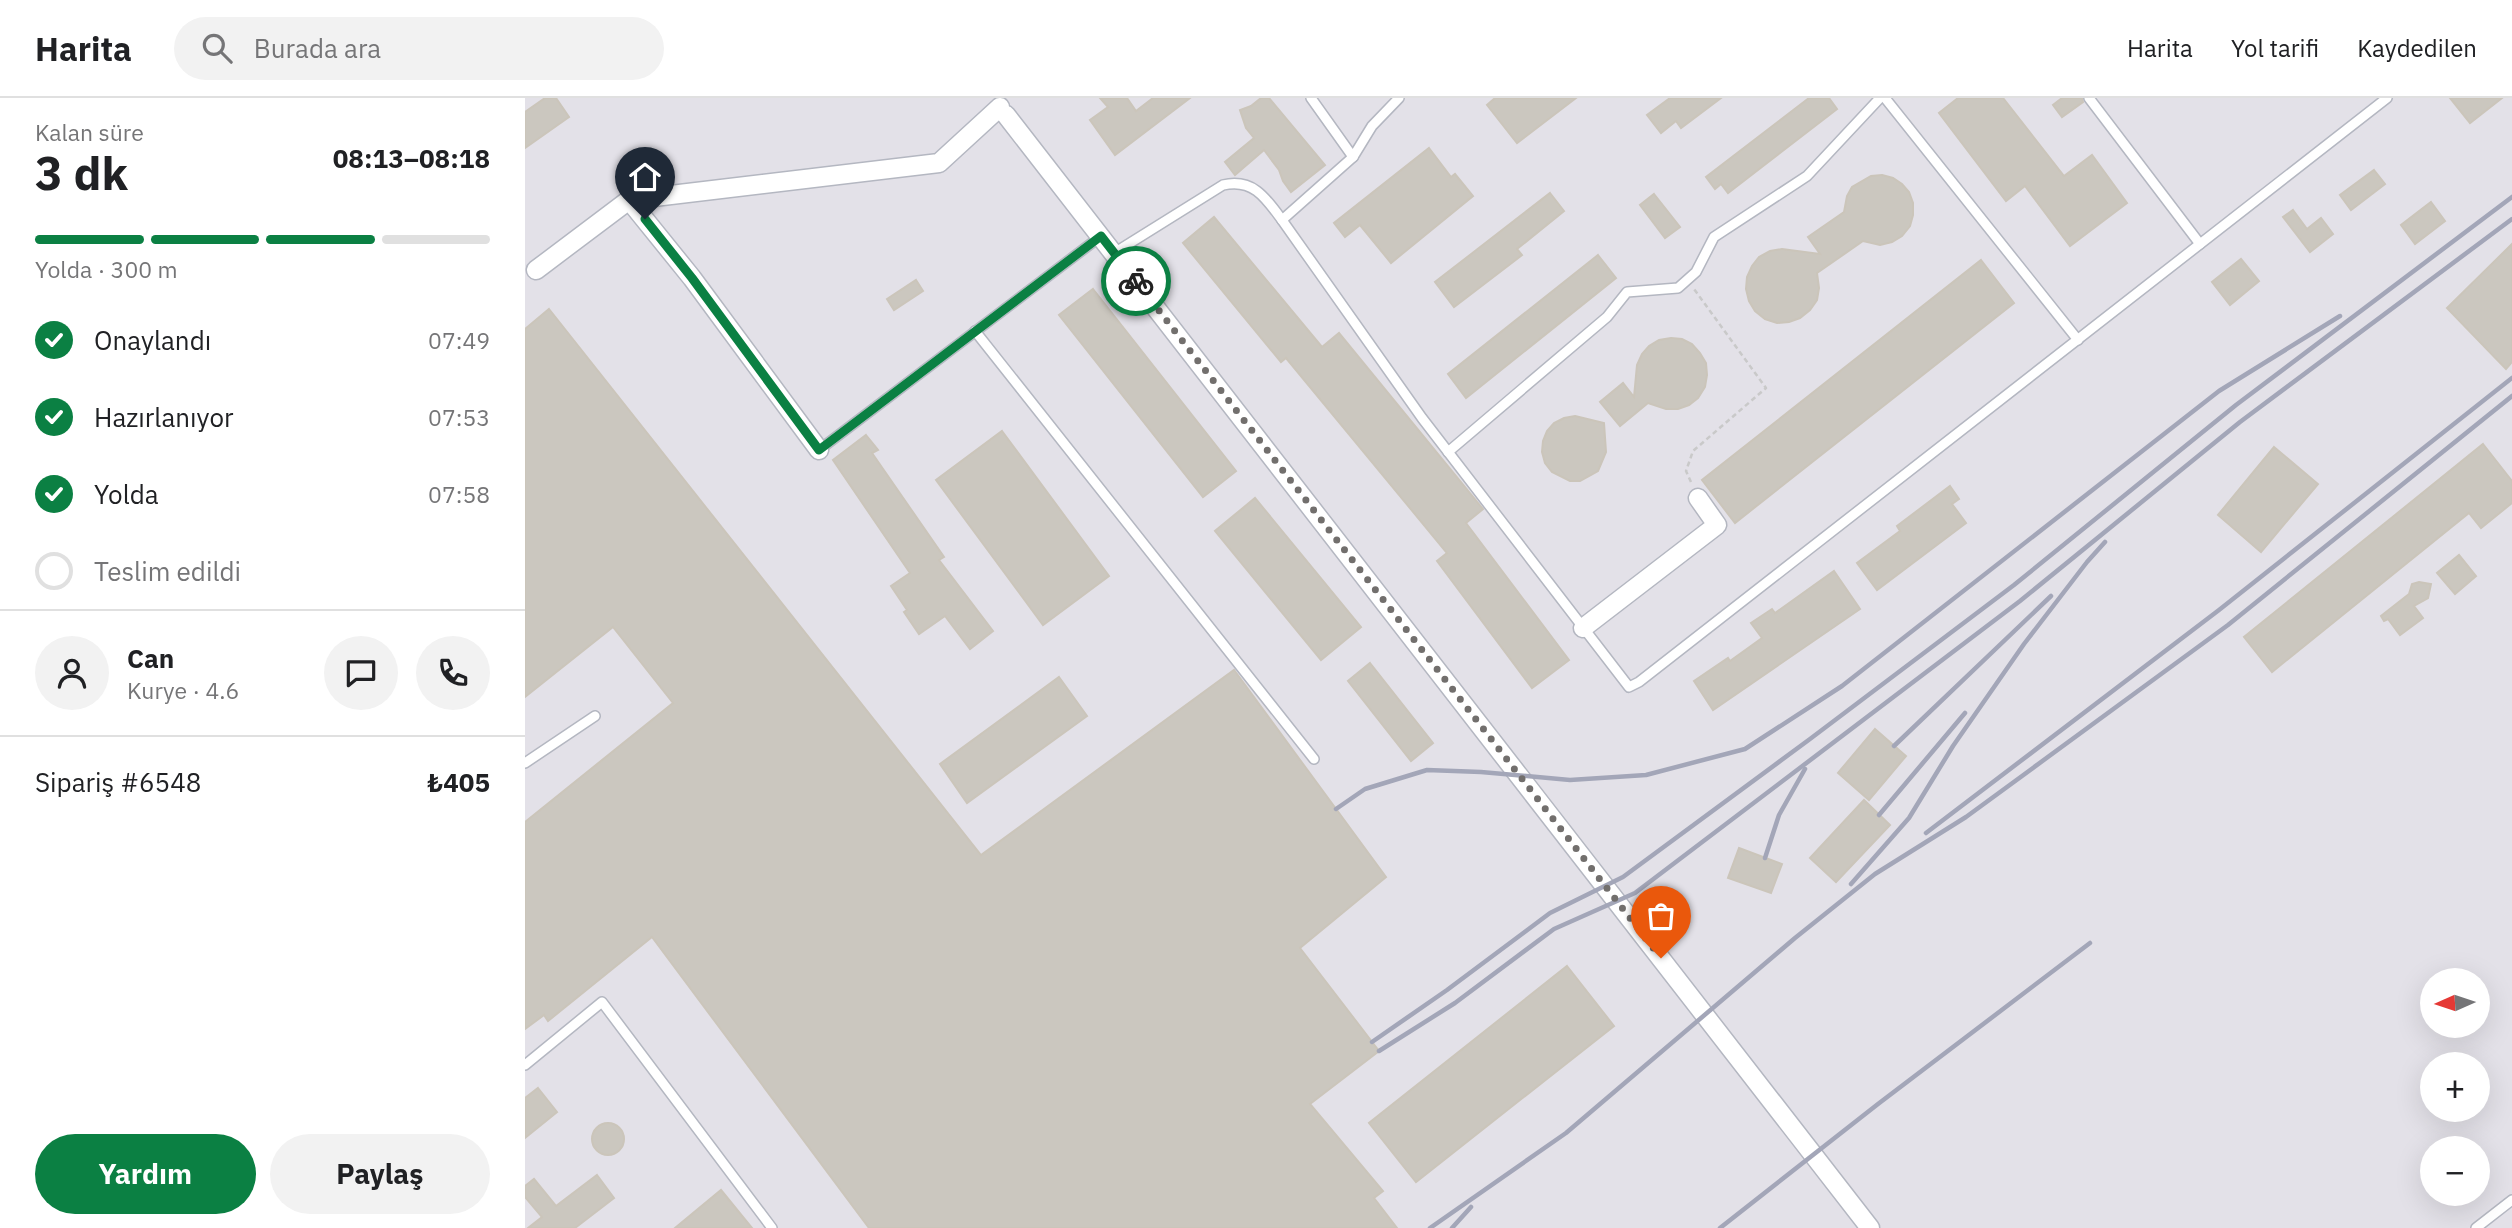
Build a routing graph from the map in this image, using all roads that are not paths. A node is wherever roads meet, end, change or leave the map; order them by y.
1 (1311, 98) edge
2 (1399, 98) edge
3 (1882, 98) edge
4 (2089, 98) edge
5 (2387, 98) edge
6 (1001, 106) edge
7 (1353, 157) junction
8 (629, 200) junction
9 (1282, 220) junction
10 (1101, 236) junction
11 (2200, 244) junction
12 (1114, 253) junction
13 (531, 273) edge
14 (975, 331) junction
15 (2078, 340) junction
16 (819, 450) joint
17 (1448, 452) junction
18 (1698, 498) road end
19 (1583, 628) junction
20 (594, 716) dead end
21 (1314, 759) dead end
22 (525, 763) edge
23 (525, 1065) edge
24 (2512, 1200) edge
25 (772, 1228) edge
26 (1870, 1228) edge
27 (2476, 1228) edge

1 - 7 lane
2 - 7 lane
3 - 15 lane
3 - 17 lane
4 - 11 lane
5 - 11 lane
6 - 8 street
6 - 10 street
7 - 9 lane
8 - 13 street
8 - 16 street
9 - 12 lane
9 - 17 lane
10 - 12 street
10 - 14 lane
11 - 15 lane
12 - 26 street
14 - 16 lane
14 - 21 lane
15 - 19 lane
17 - 19 lane
18 - 19 street
20 - 22 lane
23 - 25 lane
24 - 27 lane

